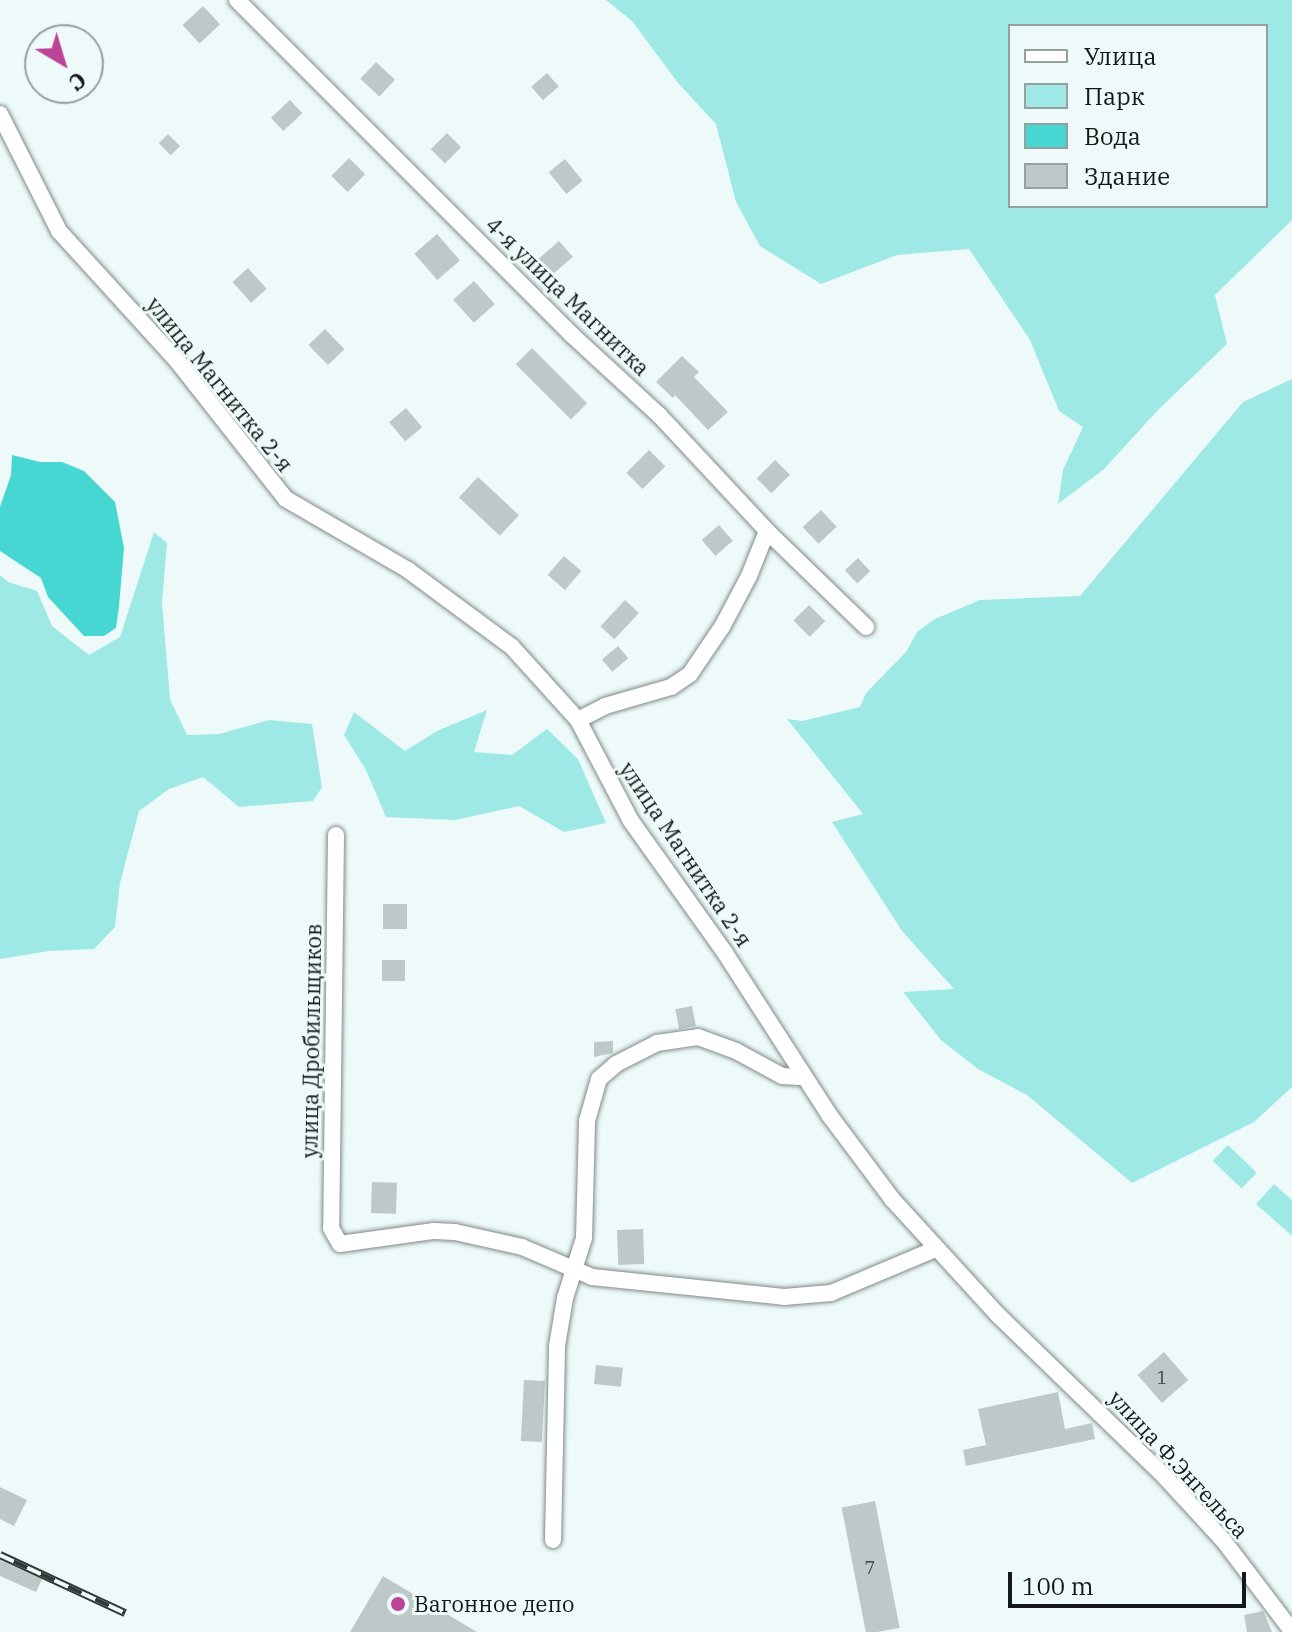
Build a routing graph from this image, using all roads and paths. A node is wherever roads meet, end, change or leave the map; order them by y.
1 (237, 0) edge
2 (0, 114) edge
3 (767, 531) junction
4 (866, 627) dead end
5 (578, 720) junction
6 (336, 835) dead end
7 (804, 1077) junction
8 (935, 1249) junction
9 (574, 1268) junction
10 (1056, 1372) joint
11 (553, 1540) dead end
12 (1292, 1631) edge

1 - 3 street, 4-я улица Магнитка
2 - 5 street, улица Магнитка 2-я
3 - 4 street, 4-я улица Магнитка
3 - 5 street
5 - 7 street, улица Магнитка 2-я
6 - 9 street, улица Дробильщиков
7 - 8 street, улица Магнитка 2-я
7 - 9 street
8 - 9 street
8 - 10 street, улица Магнитка 2-я
9 - 11 street
10 - 12 street, улица Ф.Энгельса

